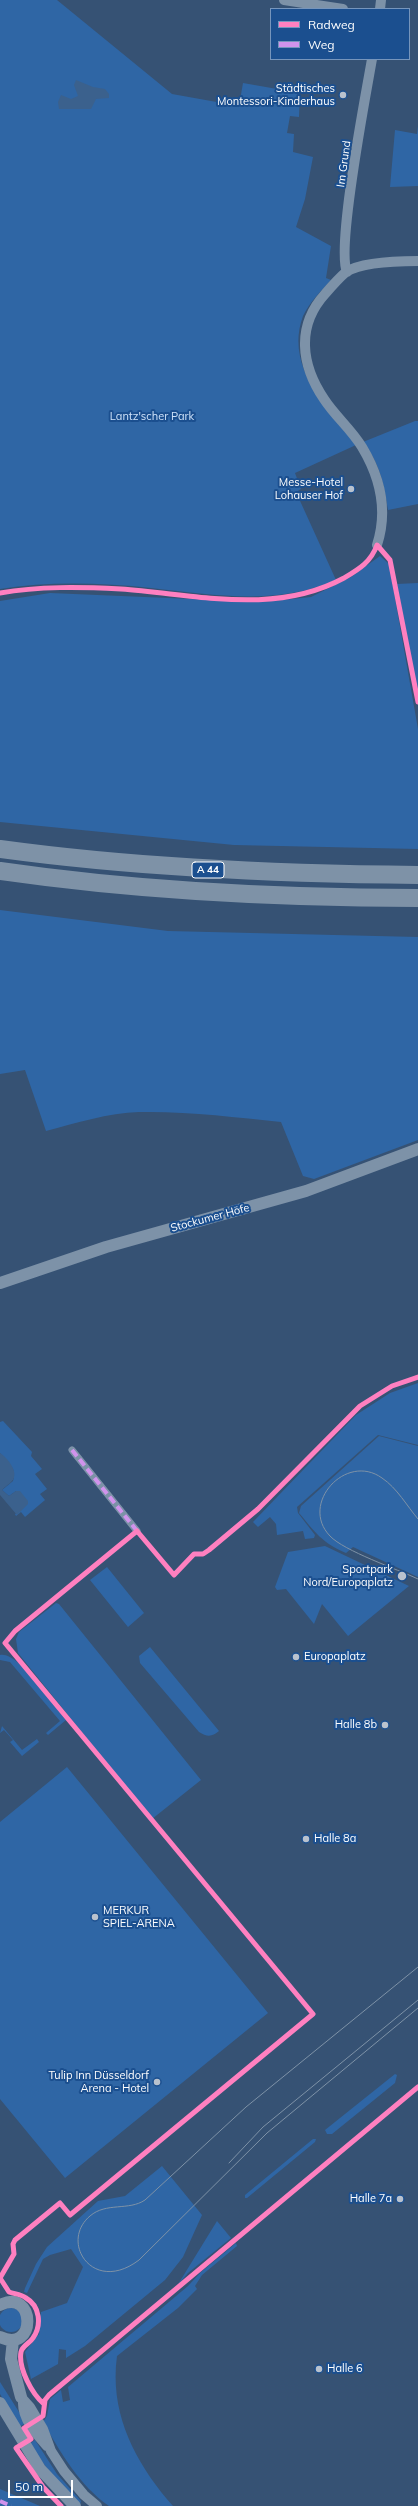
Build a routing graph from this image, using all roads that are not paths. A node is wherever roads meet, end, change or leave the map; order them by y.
1 (284, 0) edge
2 (336, 8) edge
3 (372, 60) edge
4 (418, 261) edge
5 (347, 272) junction
6 (378, 545) dead end
7 (0, 849) edge
8 (0, 871) edge
9 (418, 875) edge
10 (418, 898) edge
11 (418, 1149) edge
12 (0, 1282) edge
13 (72, 1450) dead end
14 (137, 1531) dead end
15 (0, 2305) edge
16 (0, 2338) edge
17 (13, 2340) junction
18 (11, 2359) junction
19 (22, 2399) joint
20 (0, 2403) edge
21 (75, 2506) edge
22 (98, 2506) edge

1 - 2 street
3 - 5 street, Im Grund
4 - 5 street
5 - 6 street
7 - 9 highway, A 44
8 - 10 highway, A 44
11 - 12 street, Stockumer Höfe
13 - 14 street
15 - 17 street
16 - 17 street
16 - 18 street
17 - 18 street
18 - 19 street
19 - 22 street
20 - 21 street

